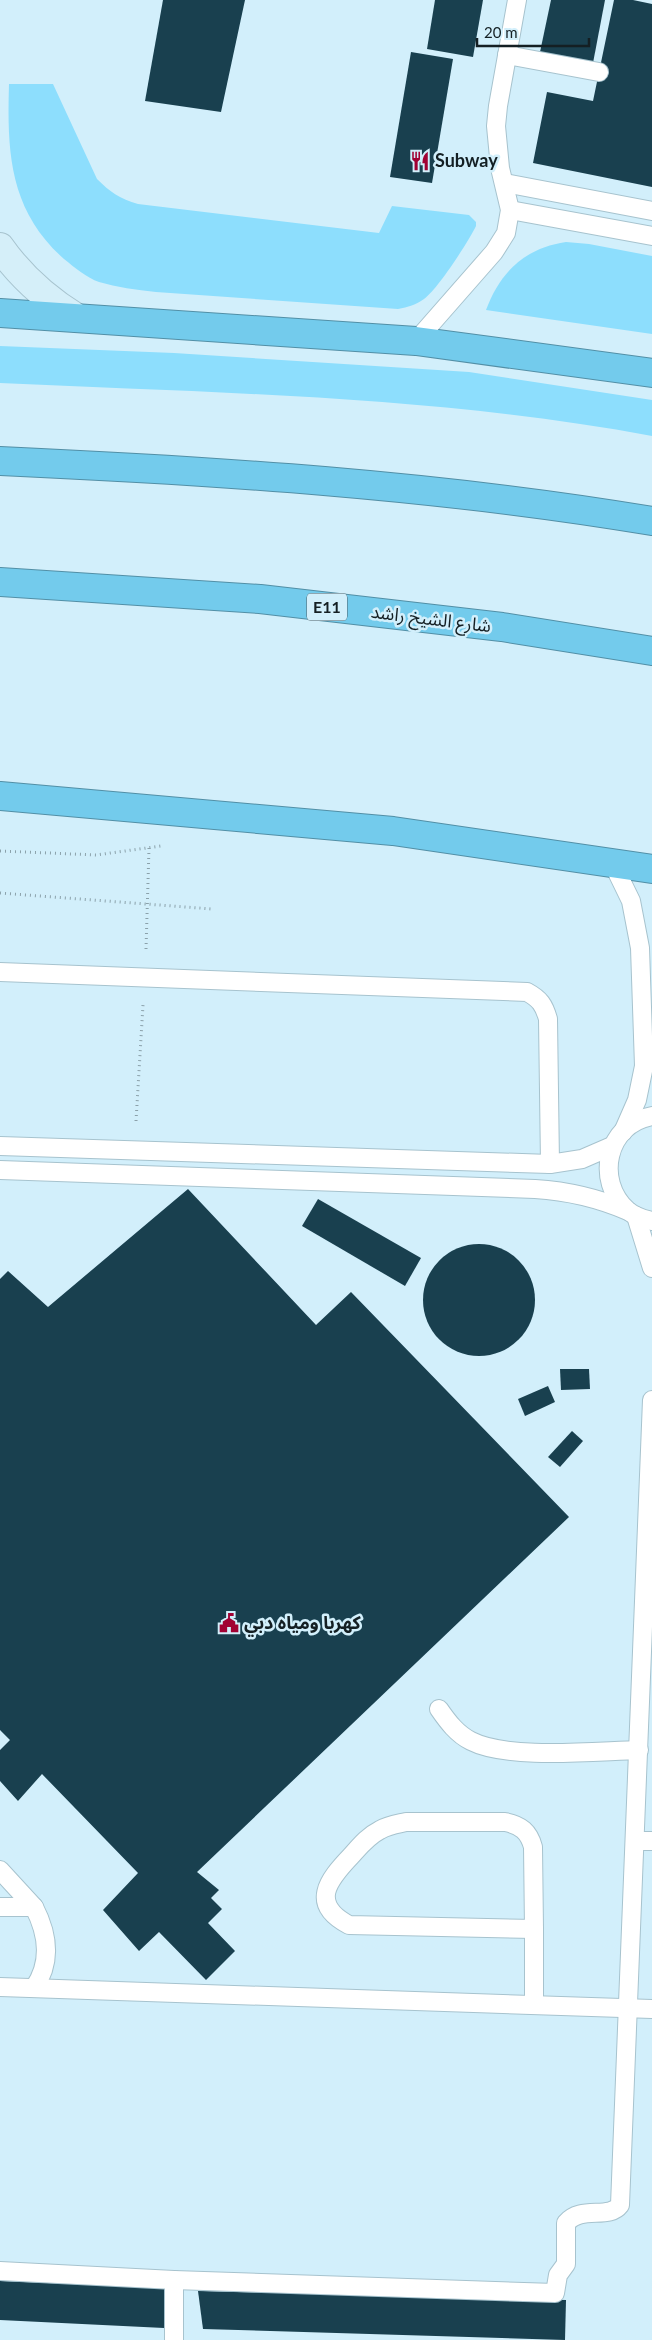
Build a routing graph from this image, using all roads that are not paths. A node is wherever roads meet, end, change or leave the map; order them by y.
1 (517, 0) edge
2 (507, 55) junction
3 (599, 72) dead end
4 (505, 183) junction
5 (510, 210) junction
6 (652, 211) edge
7 (652, 236) edge
8 (0, 247) edge
9 (0, 313) edge
10 (77, 318) junction
11 (416, 341) junction
12 (652, 373) edge
13 (0, 461) edge
14 (652, 521) edge
15 (0, 582) edge
16 (652, 651) edge
17 (0, 796) edge
18 (613, 864) junction
19 (652, 869) edge
20 (0, 972) edge
21 (652, 1116) edge
22 (618, 1139) junction
23 (0, 1146) edge
24 (550, 1164) junction
25 (0, 1170) edge
26 (638, 1216) edge
27 (652, 1268) edge
28 (652, 1400) edge
29 (651, 1451) edge
30 (439, 1709) dead end
31 (639, 1750) junction
32 (644, 1841) edge
33 (0, 1870) edge
34 (0, 1907) edge
35 (34, 1907) junction
36 (534, 1929) junction
37 (0, 1986) edge
38 (34, 1988) junction
39 (534, 2005) junction
40 (628, 2008) junction
41 (652, 2009) edge
42 (0, 2271) edge
43 (174, 2280) junction
44 (174, 2340) edge

1 - 2 lane
2 - 3 lane
2 - 4 lane
4 - 5 lane
4 - 6 lane
5 - 7 lane
5 - 11 lane
8 - 10 main road
9 - 10 highway
10 - 11 highway
11 - 12 highway
13 - 14 highway
15 - 16 highway, شارع الشيخ راشد / E11
17 - 18 highway
18 - 19 highway
18 - 22 lane
20 - 24 lane
21 - 22 lane
22 - 24 lane
22 - 26 lane
23 - 24 lane
25 - 26 lane
26 - 27 lane
28 - 29 lane
29 - 31 lane
30 - 31 lane
31 - 32 lane
32 - 40 lane
33 - 35 lane
34 - 35 lane
35 - 38 lane
36 - 36 lane
36 - 39 lane
37 - 38 lane
38 - 39 lane
39 - 40 lane
40 - 41 lane
40 - 43 lane
42 - 43 lane
43 - 44 lane

